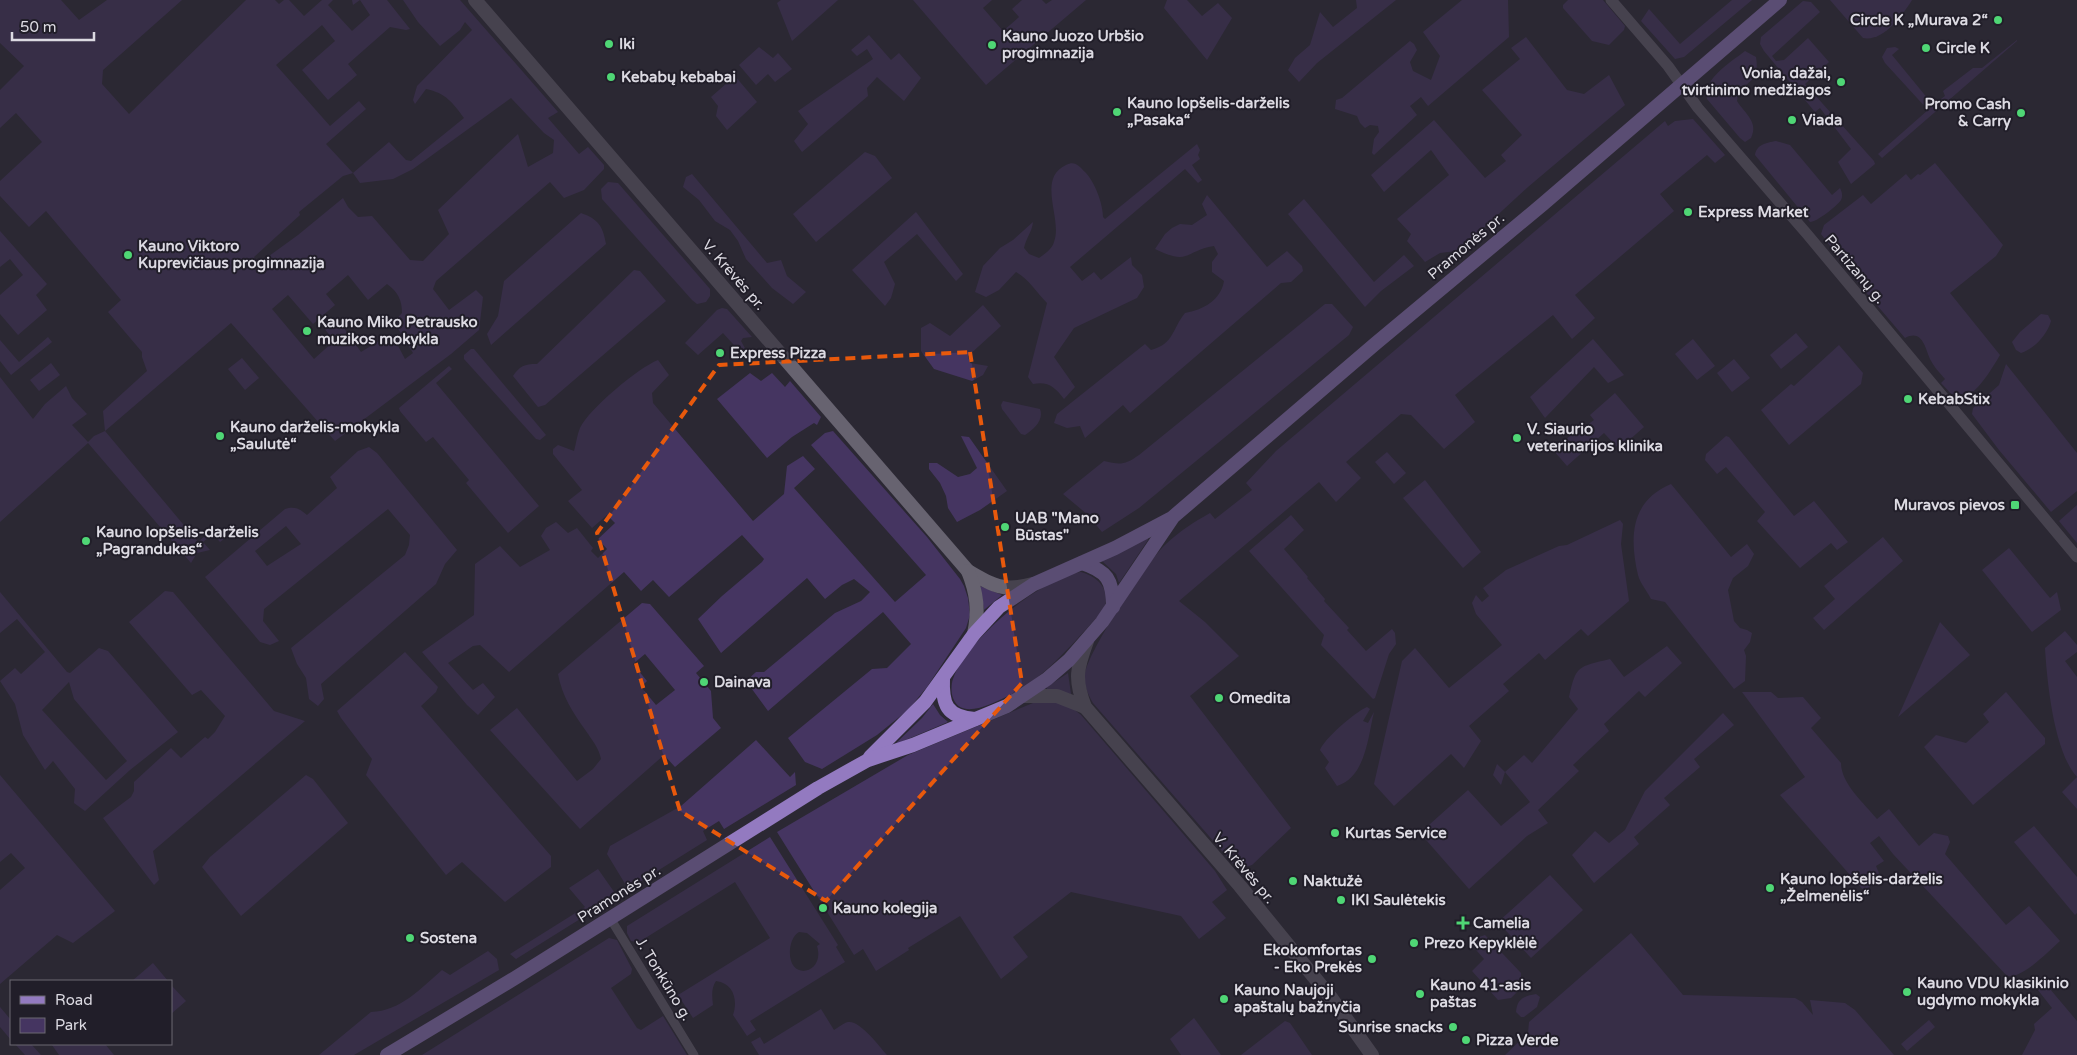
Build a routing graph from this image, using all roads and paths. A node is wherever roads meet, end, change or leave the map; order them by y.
1 (475, 0) edge
2 (1611, 0) edge
3 (1780, 0) edge
4 (1681, 85) junction
5 (1173, 517) junction
6 (2077, 557) edge
7 (1082, 563) junction
8 (968, 571) junction
9 (1034, 584) junction
10 (1112, 607) junction
11 (974, 634) junction
12 (1087, 641) junction
13 (943, 678) junction
14 (1024, 696) junction
15 (1085, 707) junction
16 (975, 719) junction
17 (868, 760) junction
18 (610, 918) junction
19 (387, 1055) edge
20 (694, 1055) edge
21 (1372, 1055) edge

1 - 8 main road, V. Krėvės pr.
2 - 4 street, Partizanų g.
3 - 4 main road, Pramonės pr.
4 - 5 main road, Pramonės pr.
4 - 6 street, Partizanų g.
5 - 7 main road, Pramonės pr.
5 - 10 main road, Pramonės pr.
7 - 9 main road, Pramonės pr.
7 - 10 main road
8 - 9 main road, V. Krėvės pr.
8 - 11 main road, V. Krėvės pr.
9 - 11 main road, Pramonės pr.
10 - 12 main road, Pramonės pr.
11 - 13 main road, Pramonės pr.
12 - 14 main road, Pramonės pr.
12 - 15 main road, V. Krėvės pr.
13 - 16 main road
13 - 17 main road, Pramonės pr.
14 - 15 main road, V. Krėvės pr.
14 - 16 main road, Pramonės pr.
15 - 21 main road, V. Krėvės pr.
16 - 17 main road, Pramonės pr.
17 - 18 main road, Pramonės pr.
18 - 19 main road, Pramonės pr.
18 - 20 street, J. Tonkūno g.

